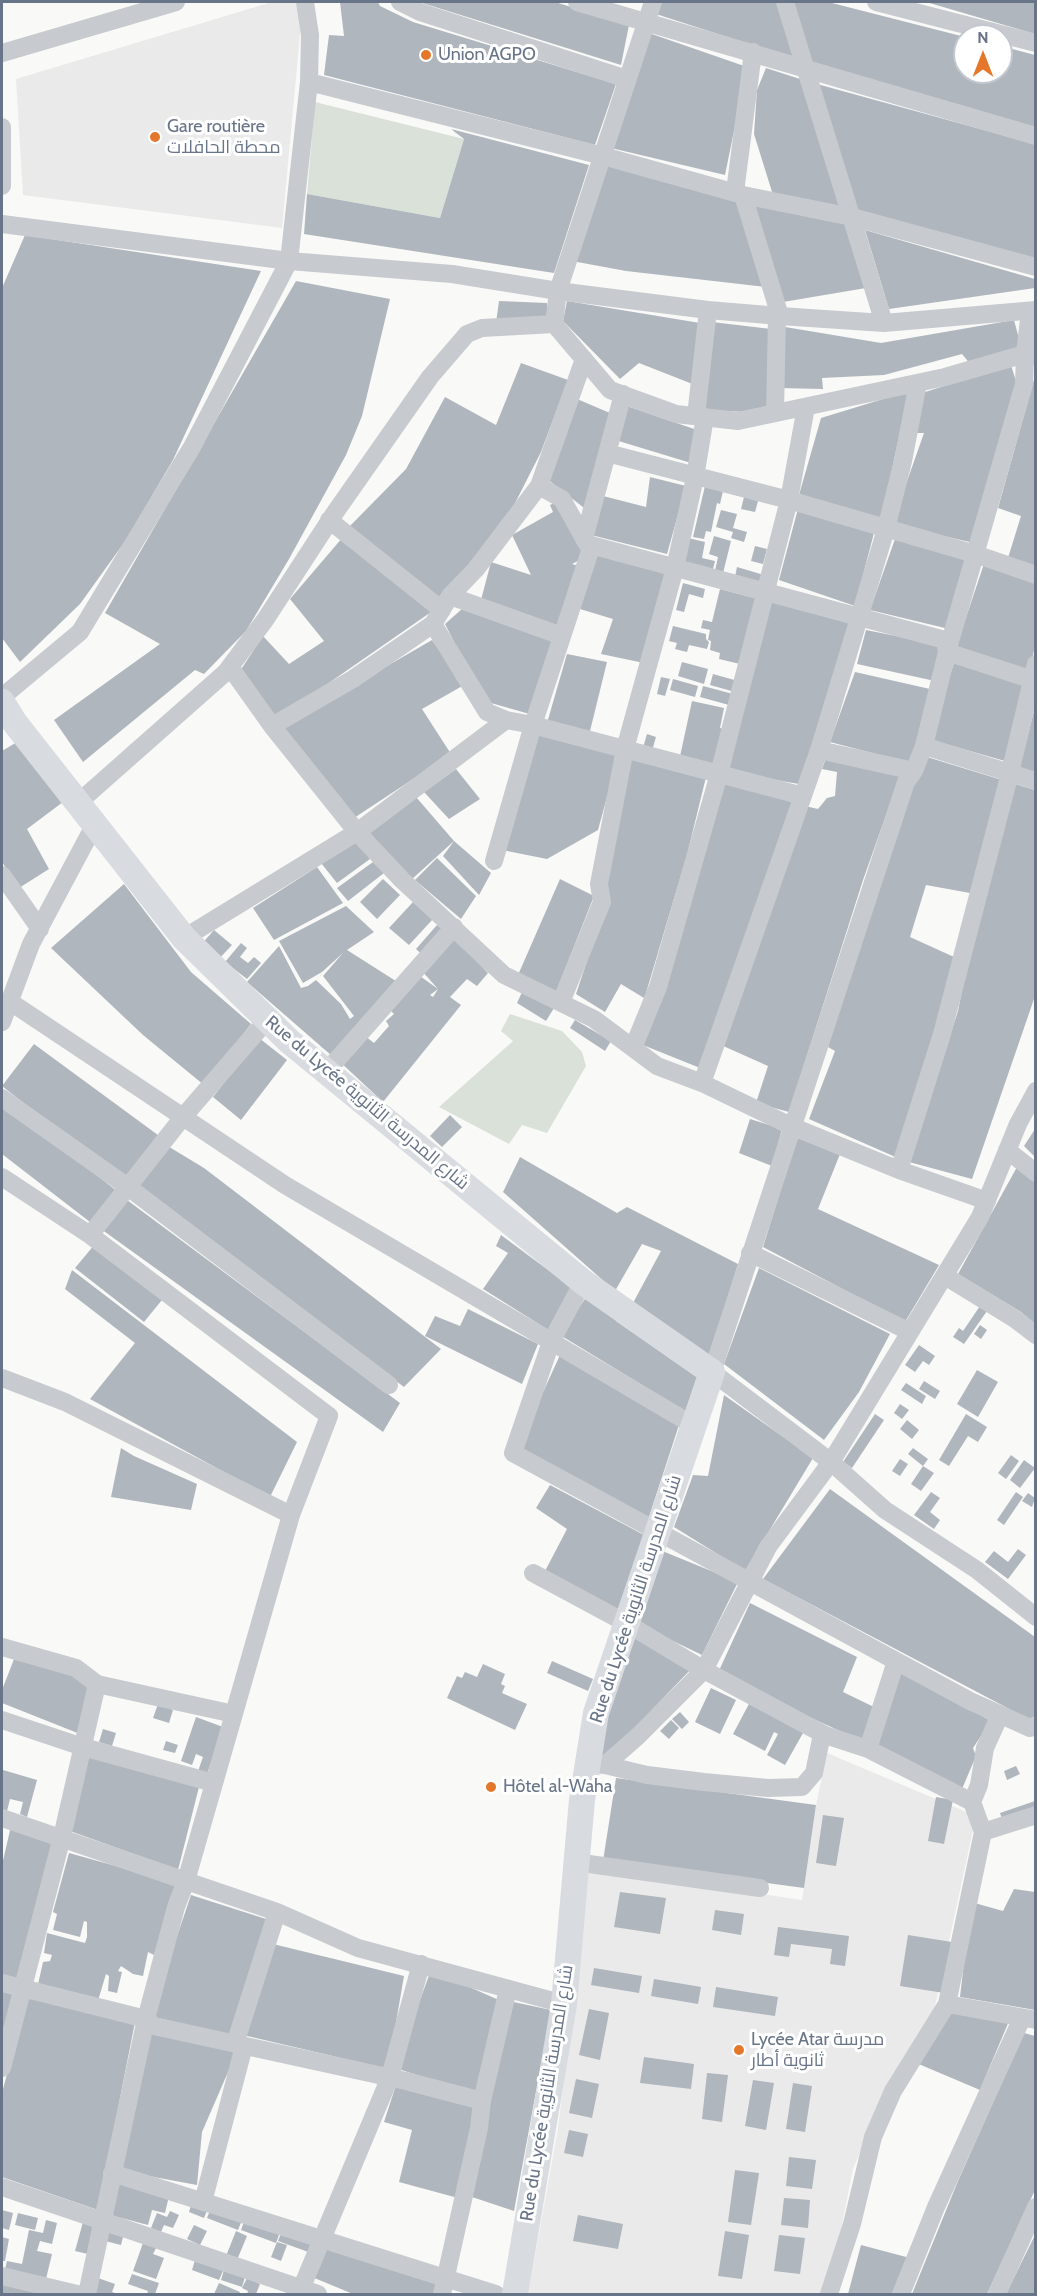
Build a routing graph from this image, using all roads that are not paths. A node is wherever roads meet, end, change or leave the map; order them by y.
1 (176, 2) edge
2 (305, 2) edge
3 (400, 2) edge
4 (577, 2) edge
5 (653, 2) edge
6 (784, 2) edge
7 (876, 2) edge
8 (646, 22) junction
9 (1035, 43) edge
10 (2, 52) edge
11 (753, 52) junction
12 (806, 69) junction
13 (627, 79) junction
14 (309, 82) junction
15 (2, 127) edge
16 (1035, 136) edge
17 (603, 156) junction
18 (2, 186) edge
19 (739, 193) junction
20 (852, 217) junction
21 (2, 224) edge
22 (289, 261) junction
23 (1035, 267) edge
24 (558, 291) junction
25 (708, 310) junction
26 (1033, 310) edge
27 (779, 316) junction
28 (884, 323) junction
29 (554, 324) junction
30 (1030, 355) edge
31 (584, 359) junction
32 (918, 383) junction
33 (623, 394) junction
34 (806, 407) junction
35 (776, 413) junction
36 (701, 417) junction
37 (607, 453) junction
38 (695, 477) junction
39 (539, 486) junction
40 (789, 500) junction
41 (329, 520) junction
42 (886, 529) junction
43 (588, 542) junction
44 (975, 554) junction
45 (675, 568) junction
46 (1035, 575) edge
47 (764, 593) junction
48 (442, 610) junction
49 (859, 618) junction
50 (562, 636) junction
51 (946, 652) junction
52 (230, 667) junction
53 (1034, 675) edge
54 (2, 697) edge
55 (6, 719) edge
56 (506, 720) junction
57 (533, 725) junction
58 (272, 726) junction
59 (924, 746) junction
60 (625, 749) junction
61 (819, 750) junction
62 (914, 771) junction
63 (1010, 773) junction
64 (719, 774) junction
65 (1035, 781) edge
66 (803, 796) junction
67 (79, 802) junction
68 (95, 824) junction
69 (357, 832) junction
70 (494, 861) dead end
71 (2, 875) edge
72 (454, 927) junction
73 (40, 929) junction
74 (184, 938) junction
75 (9, 1001) junction
76 (561, 1002) junction
77 (267, 1020) junction
78 (2, 1022) edge
79 (633, 1048) junction
80 (326, 1072) junction
81 (702, 1083) junction
82 (1035, 1091) edge
83 (2, 1098) edge
84 (183, 1117) junction
85 (792, 1126) junction
86 (1007, 1150) junction
87 (899, 1170) junction
88 (1035, 1173) edge
89 (2, 1177) edge
90 (128, 1187) junction
91 (987, 1201) junction
92 (90, 1235) junction
93 (750, 1253) junction
94 (945, 1276) junction
95 (584, 1282) junction
96 (910, 1332) junction
97 (1035, 1335) edge
98 (551, 1342) junction
99 (712, 1372) junction
100 (2, 1378) edge
101 (389, 1385) dead end
102 (693, 1425) junction
103 (831, 1462) junction
104 (291, 1515) junction
105 (656, 1532) junction
106 (533, 1573) dead end
107 (749, 1582) junction
108 (1035, 1617) edge
109 (626, 1623) junction
110 (2, 1647) edge
111 (896, 1661) junction
112 (704, 1670) junction
113 (97, 1684) junction
114 (234, 1714) junction
115 (1000, 1715) junction
116 (2, 1720) edge
117 (1035, 1725) edge
118 (825, 1735) junction
119 (82, 1747) junction
120 (868, 1749) junction
121 (596, 1765) junction
122 (214, 1784) junction
123 (972, 1802) junction
124 (1035, 1815) edge
125 (2, 1818) edge
126 (983, 1832) junction
127 (62, 1837) junction
128 (575, 1862) junction
129 (186, 1881) junction
130 (760, 1888) dead end
131 (278, 1912) junction
132 (421, 1964) junction
133 (2, 1983) edge
134 (508, 1989) junction
135 (23, 1990) junction
136 (564, 2004) junction
137 (946, 2004) junction
138 (146, 2019) junction
139 (1029, 2019) edge
140 (240, 2045) junction
141 (2, 2068) edge
142 (390, 2077) junction
143 (482, 2101) junction
144 (112, 2173) junction
145 (2, 2187) edge
146 (203, 2202) junction
147 (1035, 2207) edge
148 (104, 2221) junction
149 (321, 2240) junction
150 (2, 2276) edge
151 (444, 2287) edge
152 (306, 2293) edge
153 (77, 2295) edge
154 (87, 2295) edge
155 (496, 2295) edge
156 (515, 2295) edge
157 (830, 2295) edge
158 (901, 2295) edge
159 (997, 2295) edge

1 - 10 street
2 - 14 street
3 - 13 street
4 - 8 street
5 - 8 street
6 - 12 street
7 - 9 street
8 - 11 street
8 - 13 street
11 - 12 street
11 - 19 street
12 - 16 street
12 - 20 street
13 - 17 street
14 - 17 street
14 - 22 street
15 - 18 street
17 - 19 street
17 - 24 street
19 - 20 street
19 - 27 street
20 - 23 street
20 - 28 street
21 - 22 street
22 - 24 street
22 - 54 street
24 - 25 street
24 - 29 street
25 - 27 street
25 - 36 street
26 - 28 street
26 - 30 street
27 - 28 street
27 - 35 street
29 - 31 street
29 - 41 street
30 - 32 street
30 - 44 street
31 - 33 street
31 - 39 street
32 - 34 street
32 - 42 street
33 - 36 street
33 - 37 street
34 - 35 street
34 - 40 street
35 - 36 street
36 - 38 street
37 - 38 street
37 - 43 street
38 - 40 street
38 - 45 street
39 - 43 street
39 - 48 street
40 - 42 street
40 - 47 street
41 - 48 street
41 - 52 street
42 - 44 street
42 - 49 street
43 - 45 street
43 - 50 street
44 - 46 street
44 - 51 street
45 - 47 street
45 - 60 street
47 - 49 street
47 - 64 street
48 - 50 street
48 - 56 street
48 - 58 street
49 - 51 street
49 - 61 street
50 - 57 street
51 - 53 street
51 - 59 street
52 - 58 street
52 - 67 street
53 - 63 street
55 - 67 street, Rue du Lycée شارع المدرسة الثانوية
56 - 57 street
56 - 69 street
57 - 60 street
57 - 70 street
58 - 69 street
59 - 62 street
59 - 63 street
60 - 64 street
60 - 76 street
61 - 62 street
61 - 66 street
62 - 85 street
63 - 65 street
63 - 87 street
64 - 66 street
64 - 79 street
66 - 81 street
67 - 68 street, Rue du Lycée شارع المدرسة الثانوية
68 - 73 street
68 - 74 street, Rue du Lycée شارع المدرسة الثانوية
69 - 72 street
69 - 74 street
71 - 73 street
72 - 76 street
72 - 80 street
73 - 75 street
74 - 77 street, Rue du Lycée شارع المدرسة الثانوية
75 - 78 street
75 - 84 street
76 - 79 street
77 - 80 street, Rue du Lycée شارع المدرسة الثانوية
77 - 84 street
79 - 81 street
80 - 95 street, Rue du Lycée شارع المدرسة الثانوية
81 - 85 street
82 - 86 street
83 - 90 street
84 - 90 street
84 - 98 street
85 - 87 street
85 - 93 street
86 - 88 street
86 - 91 street
87 - 91 street
89 - 92 street
90 - 92 street
90 - 101 street
91 - 94 street
92 - 104 street
93 - 96 street
93 - 99 street
94 - 96 street
94 - 97 street
95 - 98 street
95 - 99 street, Rue du Lycée شارع المدرسة الثانوية
96 - 103 street
98 - 102 street
98 - 105 street
99 - 102 street, Rue du Lycée شارع المدرسة الثانوية
99 - 103 street, Rue du Lycée شارع المدرسة الثانوية
100 - 104 street
102 - 105 street, Rue du Lycée شارع المدرسة الثانوية
103 - 107 street
103 - 108 street, Rue du Lycée شارع المدرسة الثانوية
104 - 114 street
105 - 107 street
105 - 109 street, Rue du Lycée شارع المدرسة الثانوية
106 - 109 street
107 - 111 street
107 - 112 street
109 - 112 street
109 - 121 street, Rue du Lycée شارع المدرسة الثانوية
110 - 113 street
111 - 115 street
111 - 120 street
112 - 118 street
112 - 121 street
113 - 114 street
113 - 119 street
114 - 122 street
115 - 117 street
115 - 123 street
116 - 119 street
118 - 120 street
118 - 121 street
119 - 122 street
119 - 127 street
120 - 123 street
121 - 128 street, Rue du Lycée شارع المدرسة الثانوية
122 - 129 street
123 - 126 street
124 - 126 street
125 - 127 street
126 - 137 street
127 - 129 street
127 - 135 street
128 - 130 street
128 - 136 street, Rue du Lycée شارع المدرسة الثانوية
129 - 131 street
129 - 138 street
131 - 132 street
131 - 140 street
132 - 134 street
132 - 142 street
133 - 135 street
134 - 136 street
134 - 143 street
135 - 138 street
135 - 141 street
136 - 156 street, Rue du Lycée شارع المدرسة الثانوية
137 - 139 street
137 - 157 street
138 - 140 street
138 - 144 street
139 - 158 street
140 - 142 street
140 - 146 street
142 - 143 street
142 - 149 street
143 - 151 street
144 - 146 street
144 - 148 street
145 - 148 street
146 - 149 street
147 - 159 street
148 - 152 street
148 - 154 street
149 - 151 street
149 - 152 street
150 - 153 street
151 - 155 street

